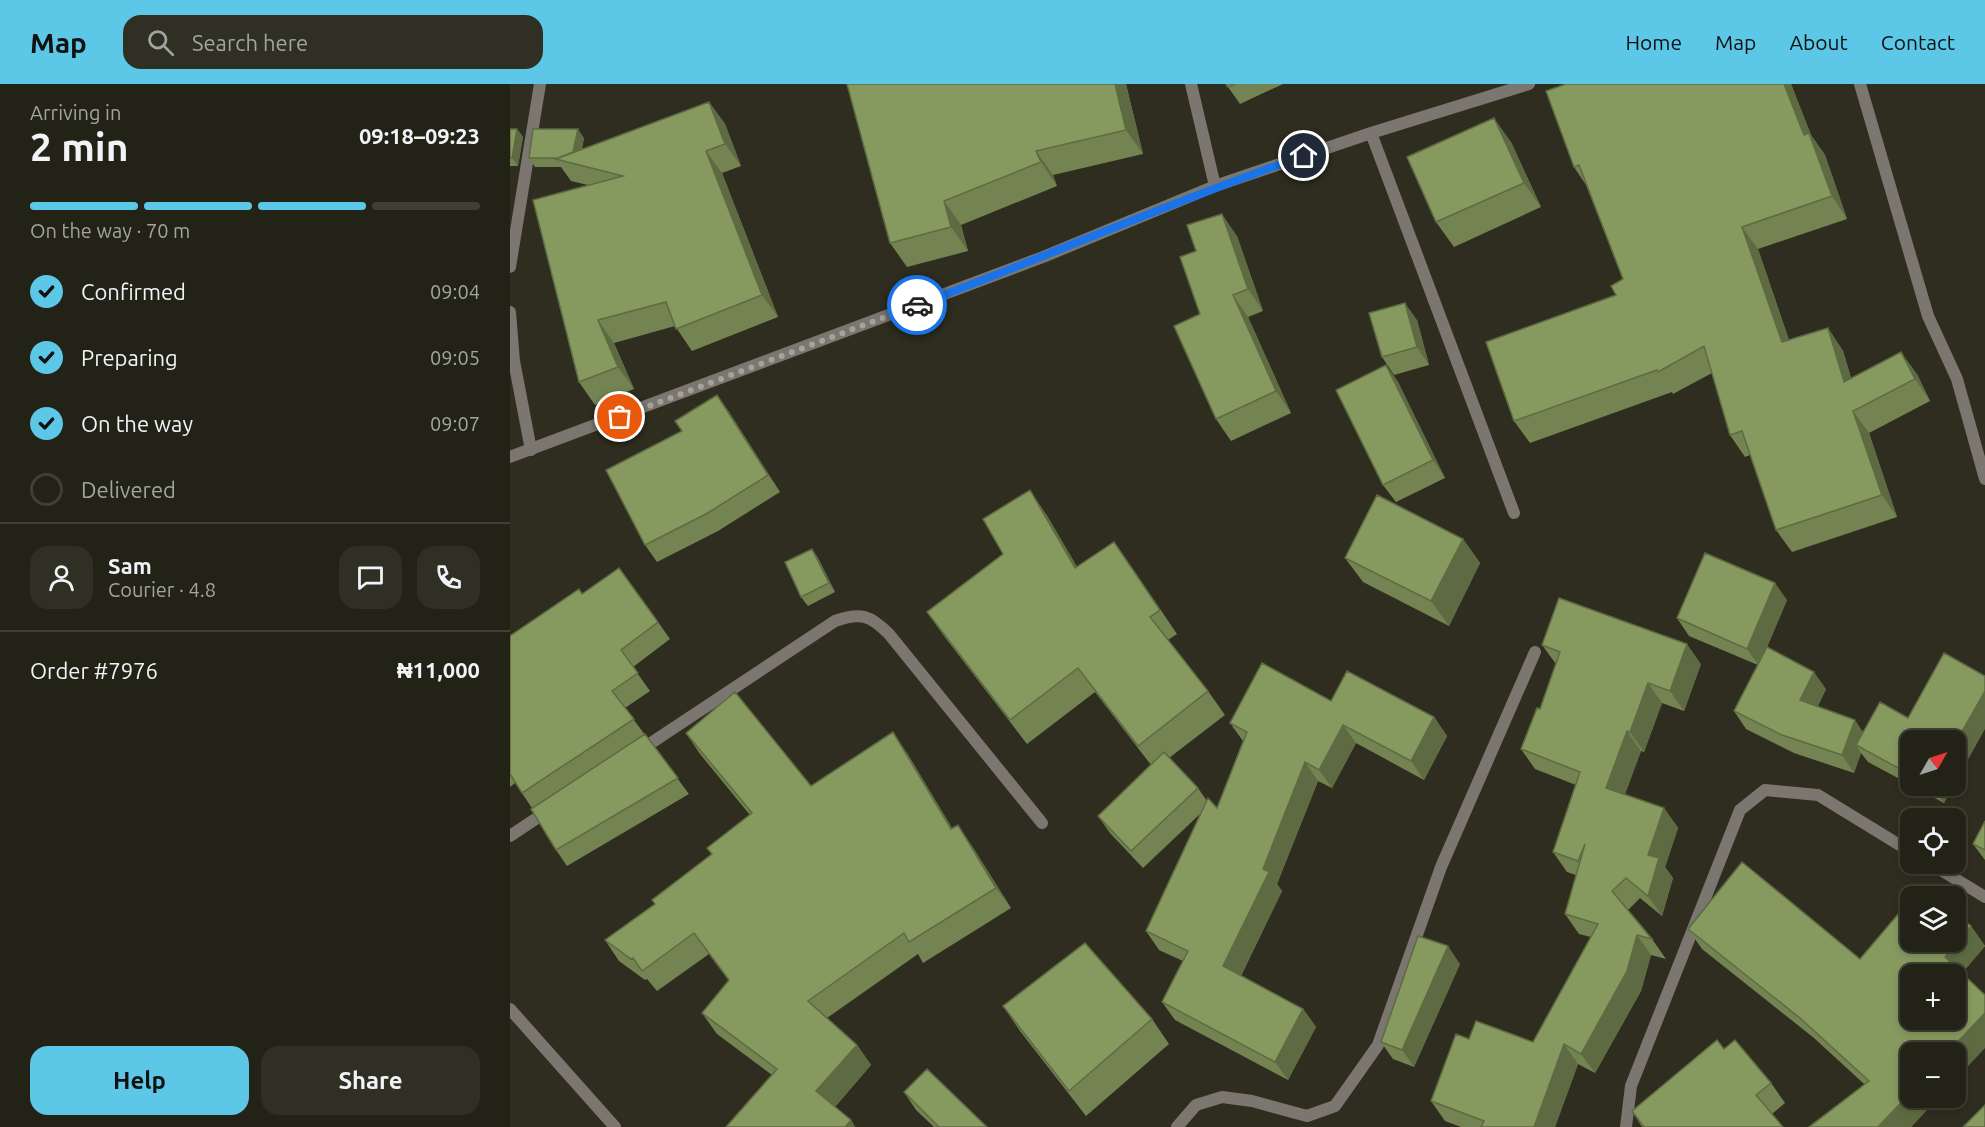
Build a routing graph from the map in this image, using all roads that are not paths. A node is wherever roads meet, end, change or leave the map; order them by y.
1 (540, 84) edge
2 (1191, 84) edge
3 (1529, 84) edge
4 (1860, 84) edge
5 (1371, 133) junction
6 (1215, 186) junction
7 (510, 267) edge
8 (510, 312) edge
9 (531, 450) junction
10 (510, 457) edge
11 (1985, 479) edge
12 (1514, 513) dead end
13 (1535, 652) dead end
14 (628, 758) edge
15 (559, 804) edge
16 (1042, 823) dead end
17 (510, 836) edge
18 (1900, 845) edge
19 (1947, 874) edge
20 (1985, 897) edge
21 (510, 1009) edge
22 (615, 1127) edge
23 (1177, 1127) edge
24 (1626, 1127) edge

1 - 7 street
2 - 6 street
3 - 5 street
4 - 11 street
5 - 6 street
5 - 12 street
6 - 9 street
8 - 9 street
9 - 10 street
13 - 23 street
14 - 16 street
15 - 17 street
18 - 24 street
19 - 20 street
21 - 22 street

